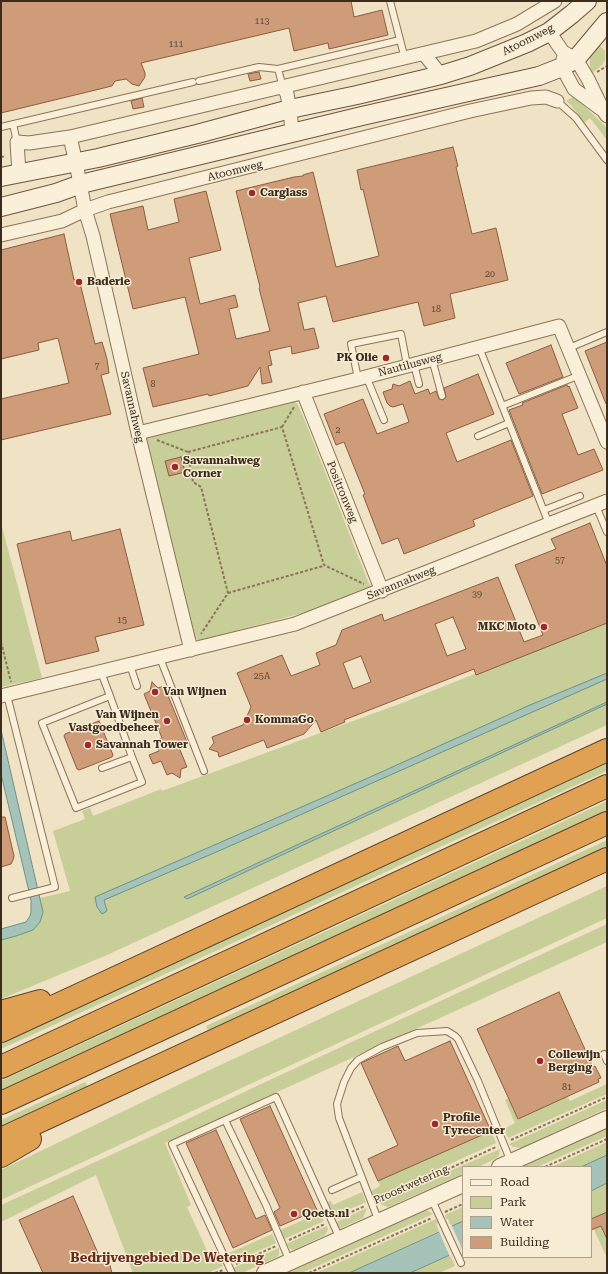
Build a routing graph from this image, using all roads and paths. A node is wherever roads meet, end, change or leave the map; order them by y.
1 (390, 1) edge
2 (555, 1) edge
3 (587, 1) edge
4 (607, 22) edge
5 (549, 32) junction
6 (400, 40) junction
7 (424, 54) junction
8 (405, 59) junction
9 (567, 60) junction
10 (278, 69) junction
11 (441, 75) junction
12 (283, 87) junction
13 (552, 99) joint
14 (467, 102) junction
15 (290, 109) junction
16 (605, 113) edge
17 (13, 124) junction
18 (1, 126) edge
19 (292, 133) junction
20 (70, 138) junction
21 (17, 142) junction
22 (607, 160) edge
23 (76, 163) junction
24 (19, 173) junction
25 (1, 176) edge
26 (81, 184) junction
27 (1, 207) edge
28 (85, 210) junction
29 (1, 235) edge
30 (607, 332) edge
31 (479, 347) junction
32 (568, 348) junction
33 (432, 359) junction
34 (411, 365) junction
35 (580, 375) junction
36 (362, 378) junction
37 (418, 384) dead end
38 (303, 392) junction
39 (442, 396) dead end
40 (502, 406) junction
41 (384, 420) dead end
42 (509, 423) junction
43 (282, 427) junction
44 (604, 429) edge
45 (138, 433) junction
46 (478, 436) dead end
47 (607, 442) edge
48 (188, 452) junction
49 (580, 496) dead end
50 (602, 503) edge
51 (544, 510) junction
52 (549, 524) junction
53 (607, 532) edge
54 (324, 566) junction
55 (382, 591) junction
56 (228, 593) junction
57 (1, 642) edge
58 (191, 650) junction
59 (160, 658) junction
60 (130, 665) junction
61 (101, 672) junction
62 (137, 686) dead end
63 (7, 695) edge
64 (110, 696) junction
65 (607, 750) edge
66 (132, 757) junction
67 (102, 768) dead end
68 (204, 771) dead end
69 (607, 786) edge
70 (607, 823) edge
71 (607, 859) edge
72 (12, 898) dead end
73 (106, 982) junction
74 (1, 1012) edge
75 (1, 1031) edge
76 (604, 1054) dead end
77 (607, 1061) edge
78 (1, 1067) edge
79 (140, 1075) junction
80 (607, 1097) edge
81 (1, 1103) edge
82 (607, 1119) edge
83 (225, 1120) junction
84 (1, 1139) edge
85 (607, 1139) edge
86 (503, 1144) junction
87 (1, 1156) edge
88 (506, 1165) edge
89 (547, 1166) edge
90 (361, 1177) junction
91 (462, 1184) edge
92 (332, 1190) dead end
93 (431, 1198) junction
94 (372, 1204) junction
95 (462, 1204) edge
96 (439, 1214) junction
97 (332, 1221) junction
98 (379, 1222) junction
99 (340, 1239) junction
100 (282, 1243) junction
101 (290, 1262) junction
102 (461, 1263) dead end
103 (230, 1270) edge
104 (216, 1273) edge
105 (265, 1273) edge
106 (309, 1273) edge

1 - 6 lane
2 - 7 street, Atoomweg
3 - 5 main road, Atoomweg
4 - 9 main road, Atoomweg
5 - 9 street
5 - 11 main road, Atoomweg
6 - 8 lane
6 - 10 lane
7 - 8 street, Atoomweg
7 - 11 street
8 - 12 street, Atoomweg
9 - 14 main road, Atoomweg
9 - 16 street
9 - 16 street
10 - 12 lane
10 - 17 lane
11 - 15 main road, Atoomweg
12 - 15 street
12 - 20 street, Atoomweg
13 - 14 street, Atoomweg
13 - 22 lane
14 - 19 main road, Atoomweg
14 - 28 street, Atoomweg
15 - 19 street
15 - 23 main road, Atoomweg
17 - 18 lane
17 - 21 lane
19 - 26 main road, Atoomweg
20 - 21 street, Atoomweg
20 - 23 street
21 - 24 street
23 - 24 main road, Atoomweg
23 - 26 street, Savannahweg
24 - 25 main road, Atoomweg
26 - 27 main road, Atoomweg
26 - 28 street, Savannahweg
28 - 29 street, Atoomweg
28 - 45 street, Savannahweg
30 - 32 lane
31 - 32 street, Nautilusweg
31 - 33 street, Nautilusweg
31 - 40 lane
32 - 35 street, Nautilusweg
33 - 34 street, Nautilusweg
33 - 39 lane
34 - 36 street, Nautilusweg
34 - 36 lane
34 - 37 lane
35 - 40 lane
35 - 44 street, Nautilusweg
36 - 38 street, Nautilusweg
36 - 41 lane
38 - 43 path
38 - 45 street, Nautilusweg
38 - 55 street, Positronweg
40 - 42 lane
42 - 46 lane
42 - 51 lane
43 - 48 path
43 - 54 path
44 - 47 street, Nautilusweg
45 - 48 path
45 - 58 street, Savannahweg
48 - 56 path
49 - 51 lane
50 - 52 street, Savannahweg
50 - 53 lane
51 - 52 lane
52 - 55 street, Savannahweg
54 - 55 path
54 - 56 path
55 - 58 street, Savannahweg
56 - 58 path
57 - 63 path
58 - 59 street, Savannahweg
59 - 60 street, Savannahweg
59 - 68 lane
60 - 61 street, Savannahweg
60 - 62 lane
61 - 63 street, Savannahweg
61 - 64 lane
63 - 72 lane
64 - 66 lane
64 - 66 lane
65 - 73 highway
66 - 67 lane
69 - 78 highway
70 - 81 highway
71 - 79 highway
73 - 74 highway
73 - 75 highway
76 - 77 lane
79 - 84 highway
79 - 87 highway
80 - 86 path, Proostwetering
82 - 88 street
83 - 97 lane
83 - 100 lane
83 - 103 lane
85 - 89 path
86 - 88 lane
86 - 90 lane
86 - 94 path, Proostwetering
90 - 92 lane
90 - 94 lane
91 - 93 street, Proostwetering
93 - 96 lane, Proostwetering
93 - 98 street, Proostwetering
94 - 97 path, Proostwetering
94 - 98 lane
95 - 96 path
96 - 102 lane, Proostwetering
96 - 106 path
97 - 99 lane
97 - 100 path, Proostwetering
98 - 99 street, Proostwetering
99 - 101 street, Proostwetering
100 - 101 lane
100 - 103 path, Proostwetering
101 - 105 street, Proostwetering
103 - 104 path, Proostwetering

